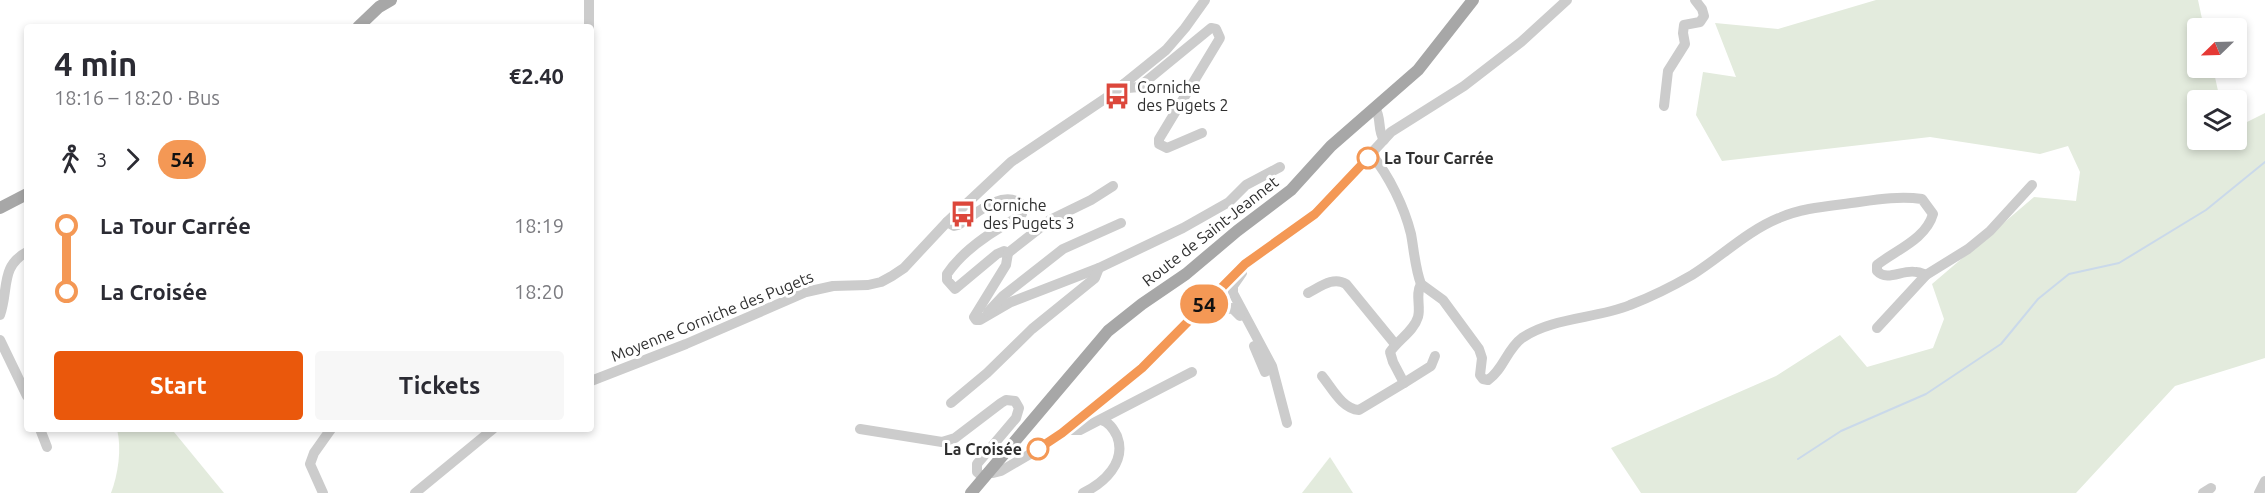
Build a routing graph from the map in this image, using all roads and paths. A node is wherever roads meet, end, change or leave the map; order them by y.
1 (391, 0) edge
2 (589, 0) edge
3 (1205, 0) edge
4 (1473, 0) edge
5 (1567, 0) edge
6 (1695, 0) edge
7 (360, 24) edge
8 (589, 24) edge
9 (1124, 84) junction
10 (1664, 106) dead end
11 (1375, 108) junction
12 (1202, 133) dead end
13 (1384, 140) junction
14 (1372, 155) junction
15 (1280, 167) dead end
16 (2032, 184) dead end
17 (1113, 186) dead end
18 (24, 196) edge
19 (0, 208) edge
20 (947, 222) junction
21 (1121, 223) dead end
22 (1008, 253) junction
23 (24, 254) edge
24 (1245, 264) junction
25 (1099, 268) junction
26 (1926, 275) junction
27 (1421, 284) junction
28 (1308, 293) dead end
29 (0, 315) edge
30 (985, 317) junction
31 (1191, 317) junction
32 (1877, 328) dead end
33 (0, 340) edge
34 (1395, 344) junction
35 (1435, 356) dead end
36 (1192, 372) dead end
37 (1265, 372) dead end
38 (1322, 376) dead end
39 (594, 380) edge
40 (1404, 383) junction
41 (24, 390) edge
42 (951, 403) dead end
43 (1101, 420) junction
44 (1287, 423) dead end
45 (860, 429) dead end
46 (1066, 430) junction
47 (41, 432) edge
48 (329, 432) edge
49 (489, 432) edge
50 (46, 447) dead end
51 (986, 475) junction
52 (2265, 481) edge
53 (323, 493) edge
54 (415, 493) edge
55 (971, 493) edge
56 (1083, 493) edge
57 (2259, 493) edge

1 - 7 main road
2 - 8 street
3 - 9 street, Moyenne Corniche des Pugets
4 - 11 main road, Route de Saint-Jeannet
5 - 13 street
6 - 10 street
9 - 12 street
9 - 20 street, Moyenne Corniche des Pugets
11 - 13 street
11 - 51 main road, Route de Saint-Jeannet
13 - 14 street
14 - 24 street
14 - 27 street
15 - 25 street
16 - 26 street
17 - 22 street
18 - 19 main road
20 - 22 street
20 - 39 street, Moyenne Corniche des Pugets
21 - 30 street
22 - 30 street
23 - 29 street
24 - 31 street
24 - 44 street
25 - 30 street
25 - 42 street
26 - 27 street
26 - 32 street
27 - 34 street
28 - 34 street
31 - 37 street
31 - 46 street
33 - 41 street
34 - 40 street
35 - 40 street
36 - 43 street
38 - 40 street
43 - 46 street
43 - 56 street
45 - 51 street
46 - 51 street
47 - 50 street
48 - 53 street
49 - 54 street
51 - 55 main road, Route de Saint-Jeannet
52 - 57 street

